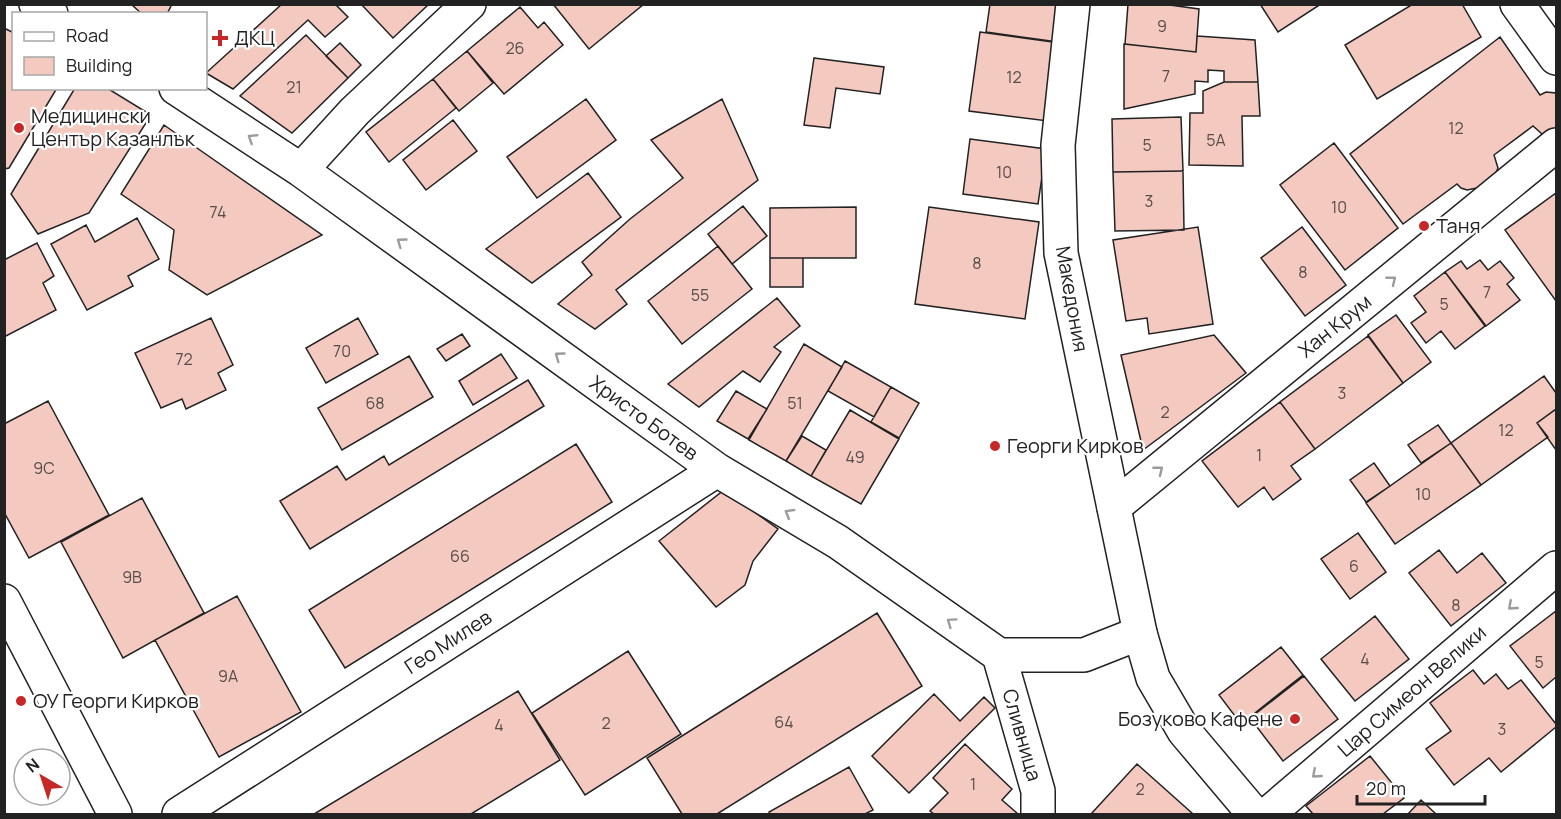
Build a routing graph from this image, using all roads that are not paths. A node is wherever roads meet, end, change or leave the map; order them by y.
1 (469, 4) edge
2 (1073, 4) edge
3 (1517, 4) edge
4 (1557, 58) edge
5 (179, 90) edge
6 (1557, 145) edge
7 (301, 170) junction
8 (717, 470) junction
9 (1114, 507) junction
10 (1557, 568) edge
11 (4, 601) edge
12 (1140, 633) junction
13 (999, 656) junction
14 (115, 814) edge
15 (179, 814) edge
16 (1038, 814) edge
17 (1254, 814) edge
18 (1268, 814) edge

1 - 7 street
2 - 9 street, Македония
3 - 4 street
7 -> 5 street, Христо Ботев
9 -> 6 street, Хан Крум
8 -> 7 street, Христо Ботев
13 -> 8 street, Христо Ботев
8 - 15 street, Гео Милев
9 - 12 street, Македония
10 -> 18 street, Цар Симеон Велики
11 - 14 street
12 - 13 street
12 - 17 street
13 - 16 street, Сливница

